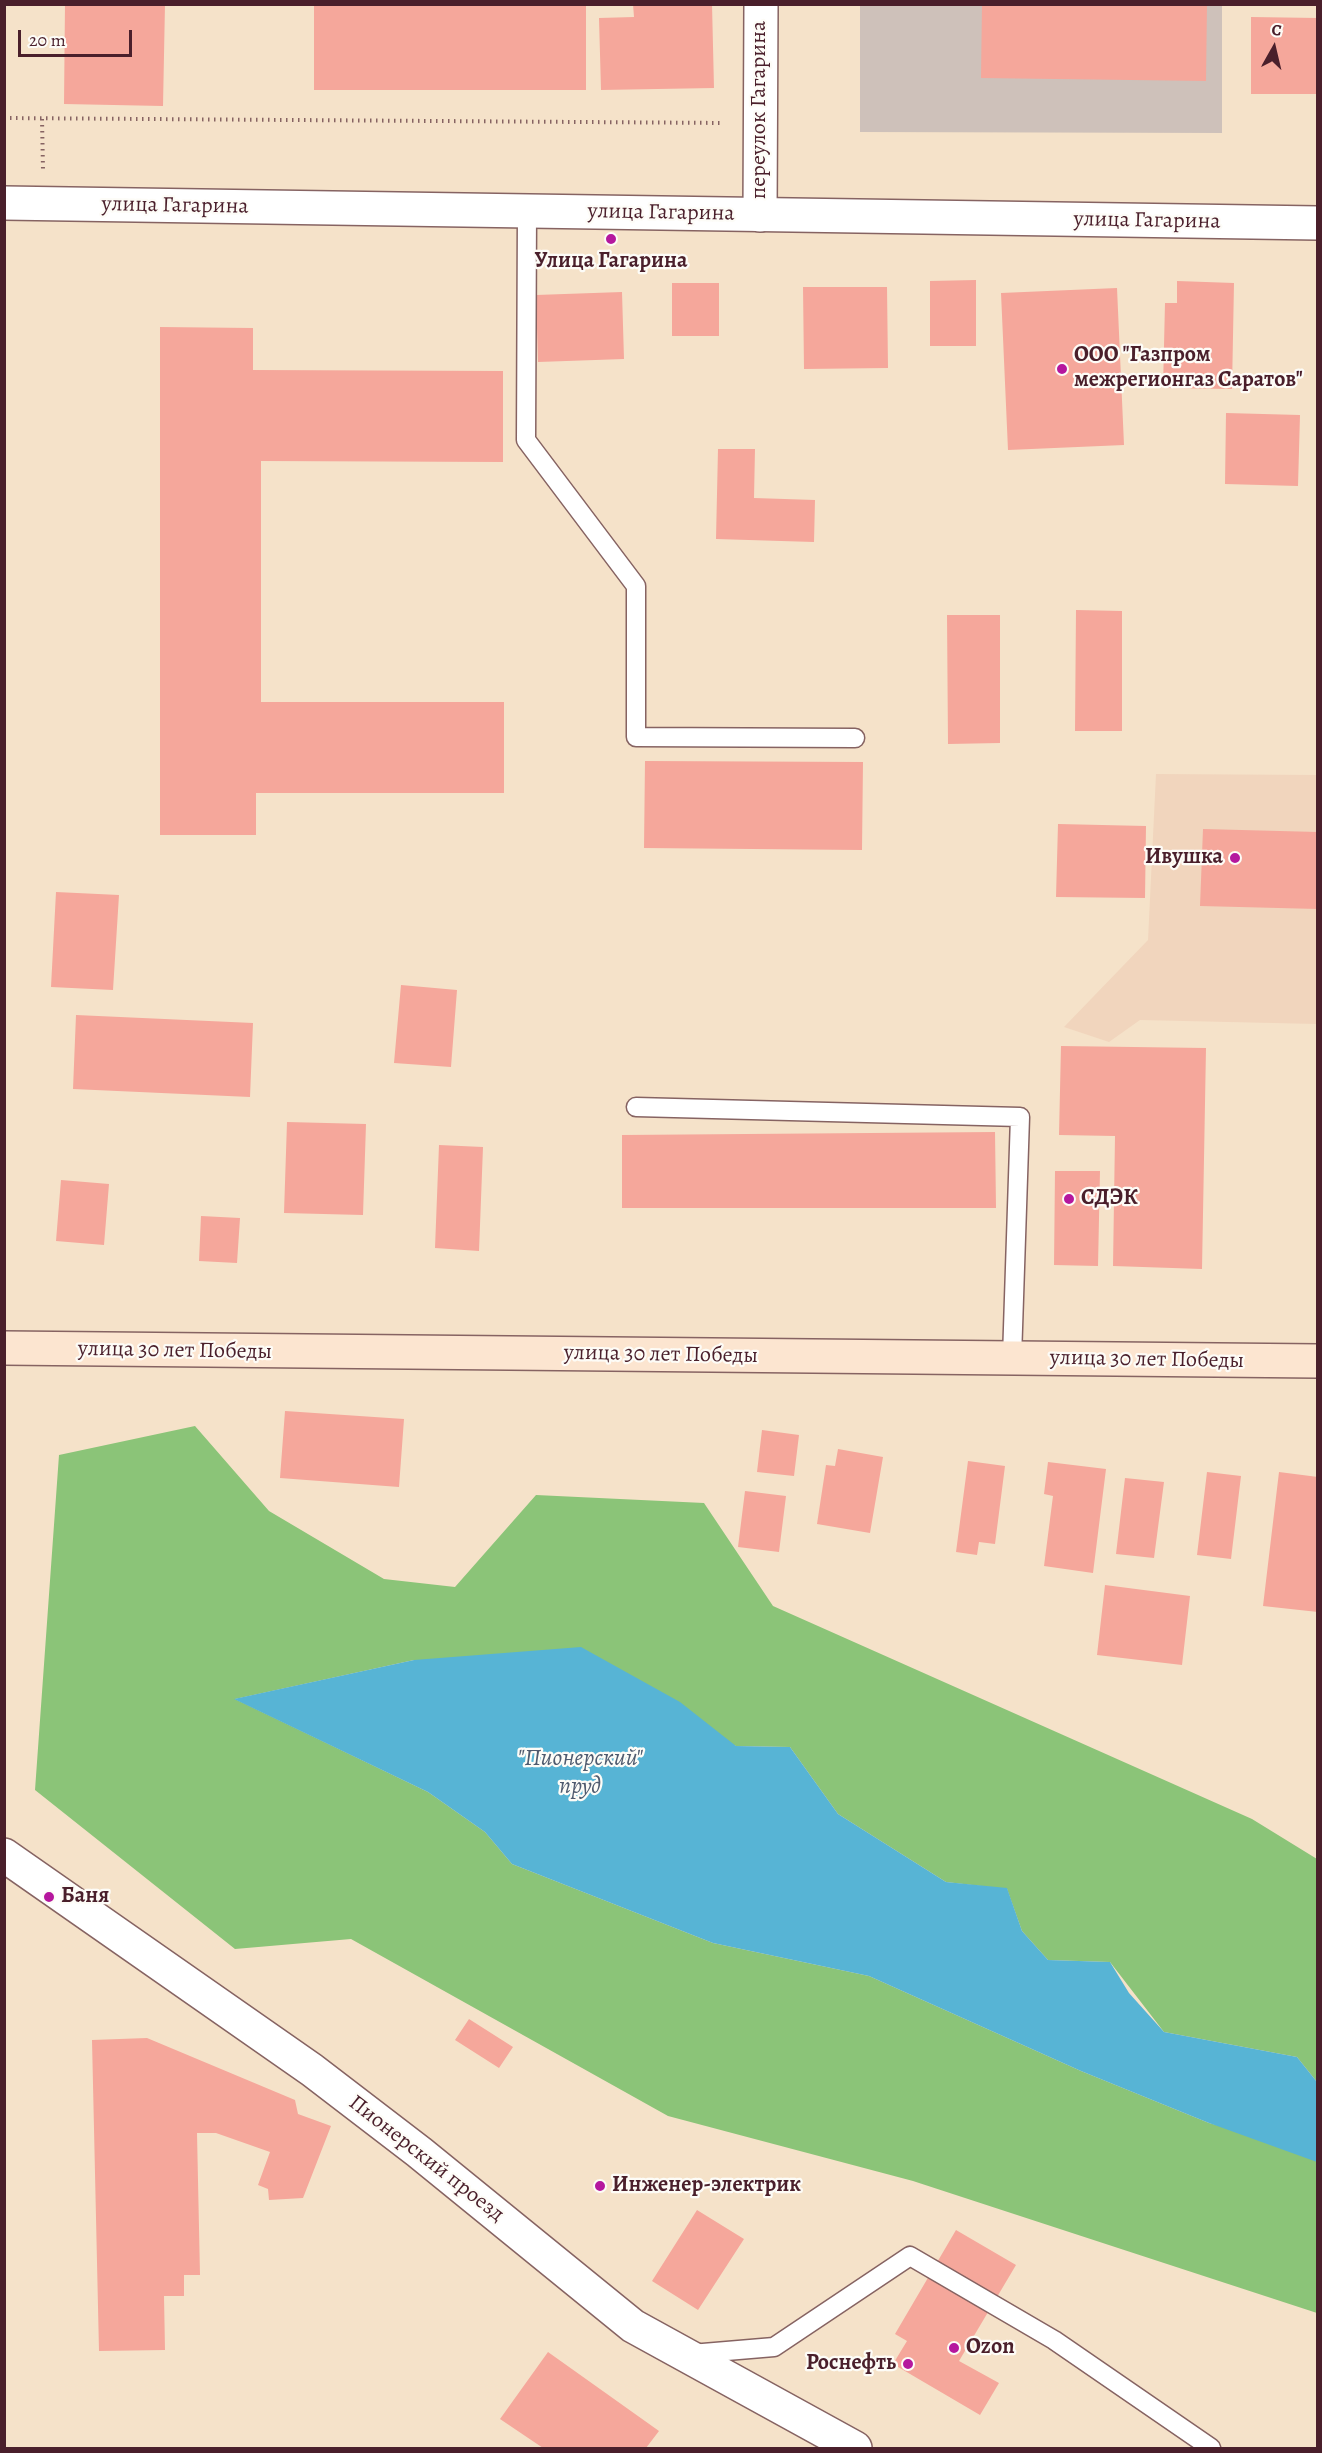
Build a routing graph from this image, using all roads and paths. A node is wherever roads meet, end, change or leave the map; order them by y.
1 (761, 4) edge
2 (4, 118) edge
3 (760, 123) junction
4 (4, 203) edge
5 (527, 211) junction
6 (760, 215) junction
7 (1317, 223) edge
8 (855, 738) dead end
9 (636, 1107) dead end
10 (4, 1348) edge
11 (1012, 1358) junction
12 (1317, 1361) edge
13 (4, 1855) edge
14 (684, 2354) junction
15 (855, 2448) edge
16 (1211, 2448) edge

1 - 3 street, переулок Гагарина
2 - 3 path
3 - 6 street, переулок Гагарина
4 - 5 street, улица Гагарина
5 - 6 street, улица Гагарина
5 - 8 lane
6 - 7 street, улица Гагарина
9 - 11 lane
10 - 11 main road, улица 30 лет Победы
11 - 12 main road, улица 30 лет Победы
13 - 14 street, Пионерский проезд
14 - 15 street, Пионерский проезд
14 - 16 lane

